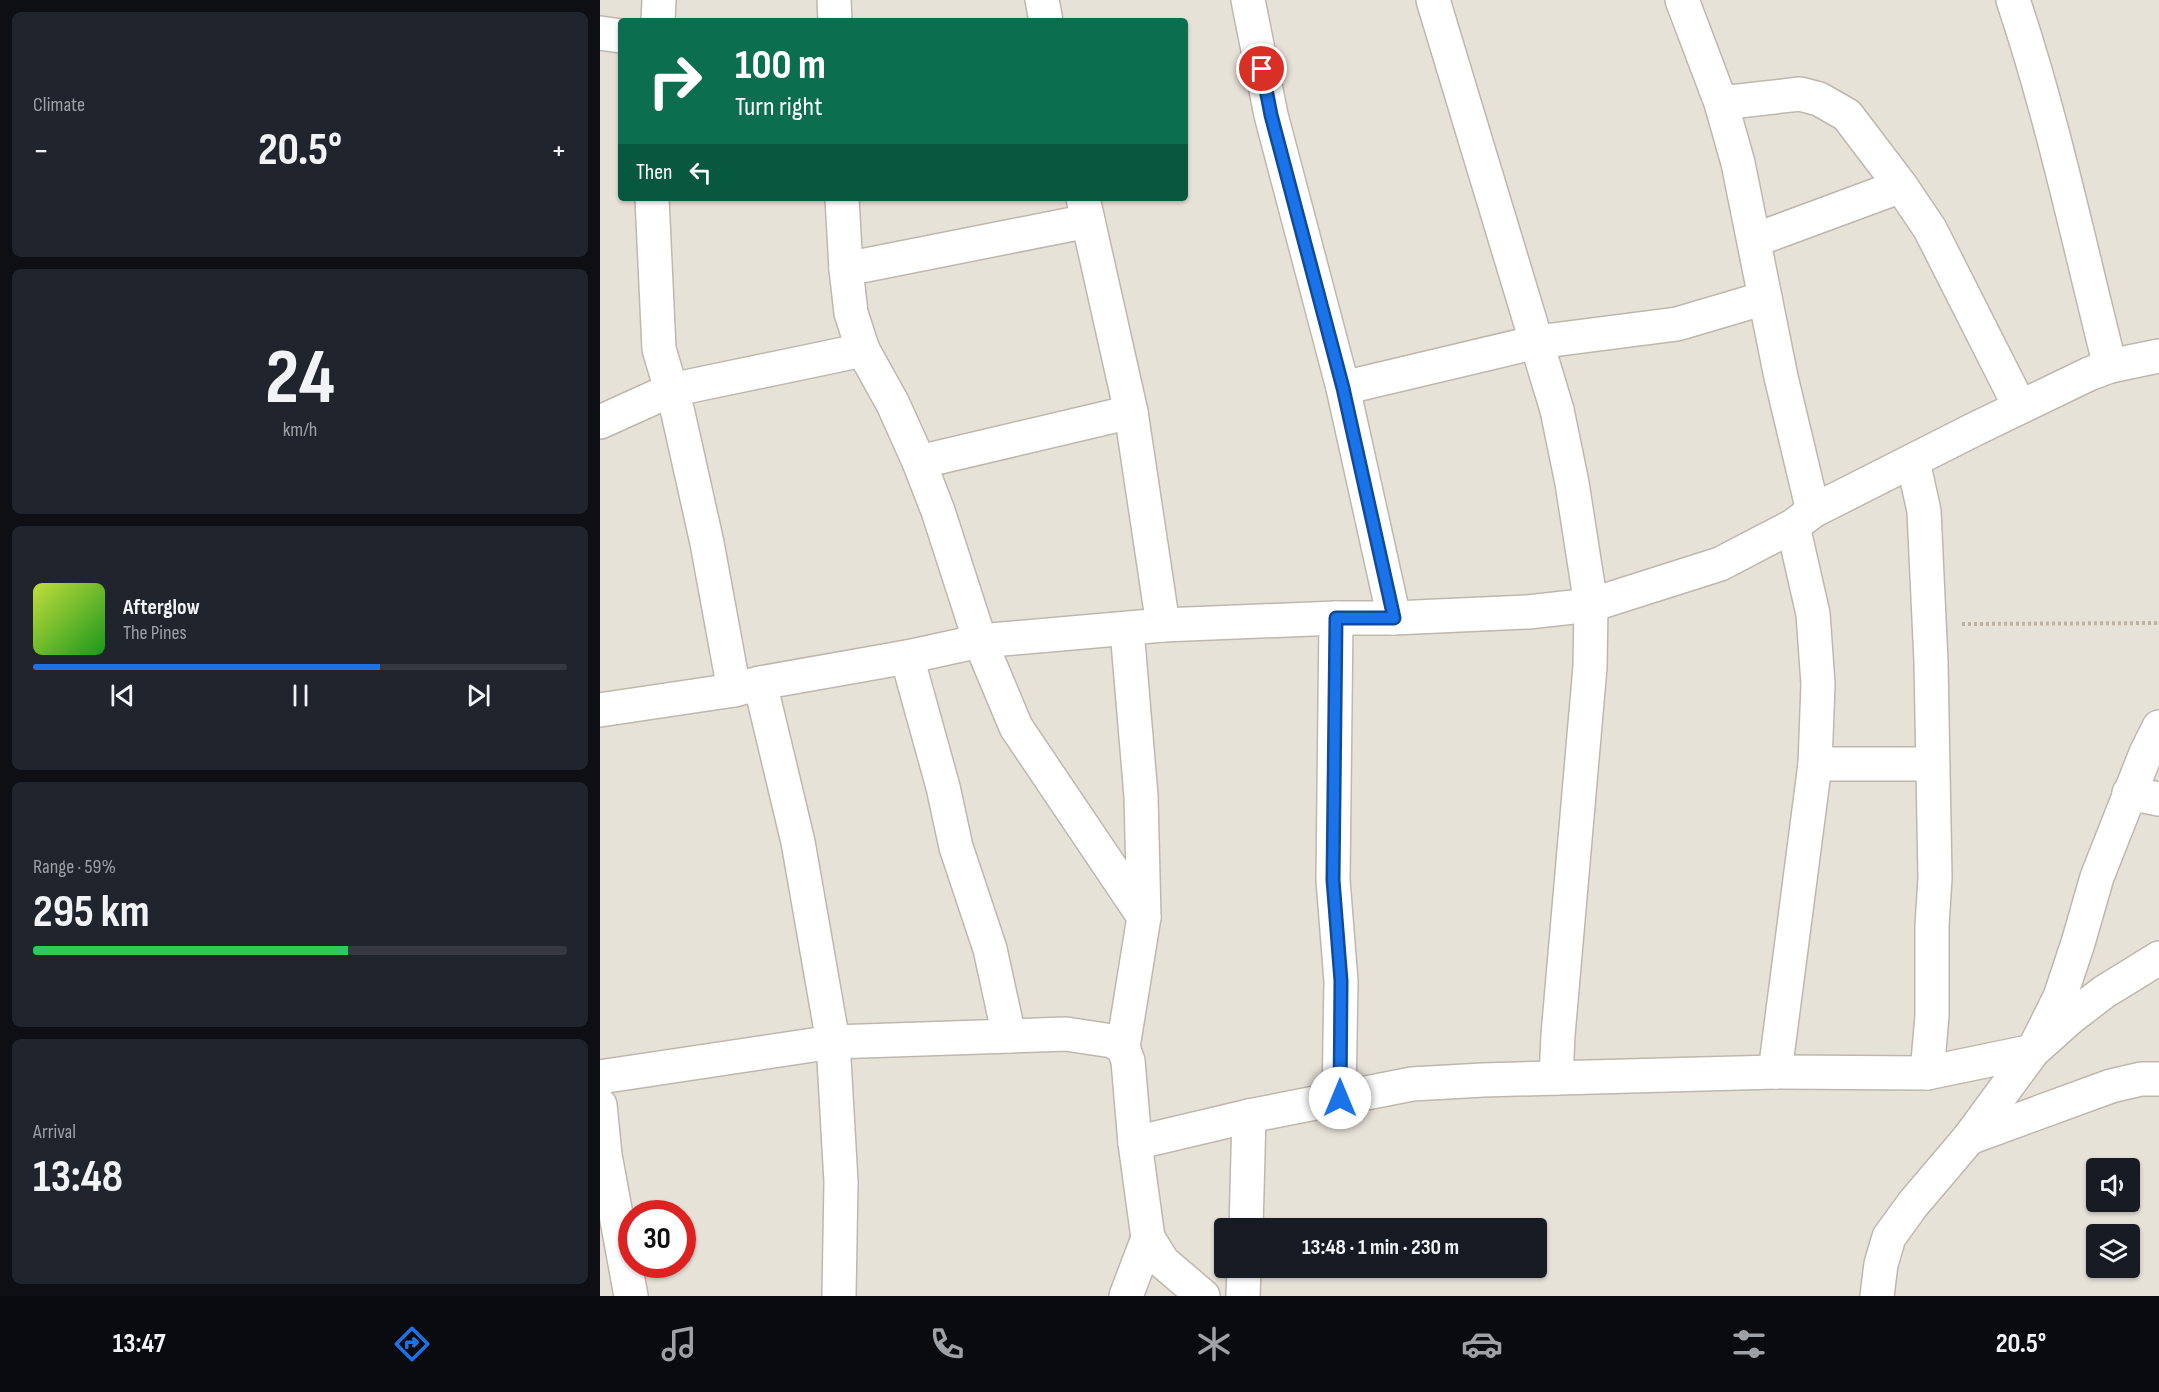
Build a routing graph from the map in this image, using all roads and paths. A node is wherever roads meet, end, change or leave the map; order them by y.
1 (659, 0) edge
2 (834, 0) edge
3 (1042, 0) edge
4 (1248, 0) edge
5 (1433, 0) edge
6 (1683, 0) edge
7 (2013, 0) edge
8 (658, 18) edge
9 (835, 18) edge
10 (1045, 18) edge
11 (600, 33) edge
12 (618, 36) edge
13 (1721, 103) junction
14 (1901, 186) junction
15 (652, 201) edge
16 (842, 201) edge
17 (1085, 209) edge
18 (1755, 240) junction
19 (846, 269) junction
20 (1765, 298) junction
21 (1537, 342) junction
22 (863, 350) junction
23 (2159, 356) edge
24 (2110, 366) junction
25 (1343, 388) junction
26 (671, 390) junction
27 (2020, 407) junction
28 (1131, 412) junction
29 (600, 422) edge
30 (1913, 461) junction
31 (919, 462) junction
32 (1803, 519) junction
33 (1591, 605) junction
34 (1336, 618) junction
35 (1394, 618) junction
36 (2159, 623) edge
37 (1929, 624) junction
38 (1162, 625) junction
39 (1127, 630) junction
40 (980, 641) junction
41 (907, 657) junction
42 (747, 686) junction
43 (600, 710) edge
44 (2159, 727) edge
45 (1815, 764) junction
46 (1932, 764) junction
47 (2144, 796) edge
48 (1144, 916) junction
49 (2159, 958) edge
50 (1010, 1036) junction
51 (833, 1042) junction
52 (1123, 1047) junction
53 (2033, 1051) junction
54 (1775, 1072) junction
55 (1927, 1073) junction
56 (600, 1077) edge
57 (1556, 1078) junction
58 (2159, 1079) edge
59 (1340, 1098) junction
60 (600, 1105) edge
61 (1249, 1116) junction
62 (1970, 1138) junction
63 (1135, 1143) junction
64 (1246, 1218) edge
65 (1148, 1239) junction
66 (1244, 1278) edge
67 (631, 1296) edge
68 (839, 1296) edge
69 (1126, 1296) edge
70 (1203, 1296) edge
71 (1244, 1296) edge
72 (1877, 1296) edge

1 - 8 street
2 - 9 street
3 - 10 street
4 - 25 street
5 - 21 street
6 - 13 street
7 - 24 street
11 - 12 street
13 - 14 street
13 - 18 street
14 - 18 street
14 - 27 street
15 - 26 street
16 - 19 street
17 - 19 street
17 - 28 street
18 - 20 street
19 - 22 street
20 - 21 street
20 - 32 street
21 - 25 street
21 - 33 street
22 - 26 street
22 - 31 street
23 - 24 street
24 - 27 street
25 - 35 street
26 - 29 street
26 - 42 street
27 - 30 street
28 - 31 street
28 - 38 street
30 - 32 street
30 - 37 street
31 - 40 street
32 - 33 street
32 - 45 street
33 - 35 street
33 - 57 street
34 - 35 street
34 - 38 street
34 - 59 street
36 - 37 path
37 - 46 street
38 - 39 street
39 - 40 street
39 - 48 street
40 - 41 street
40 - 48 street
41 - 42 street
41 - 50 street
42 - 43 street
42 - 51 street
44 - 47 street
45 - 46 street
45 - 54 street
46 - 55 street
47 - 53 street
48 - 52 street
49 - 53 street
50 - 51 street
50 - 52 street
51 - 56 street
51 - 68 street
52 - 63 street
53 - 55 street
53 - 62 street
54 - 55 street
54 - 57 street
57 - 59 street
58 - 62 street
59 - 61 street
60 - 67 street
61 - 63 street
61 - 64 street
62 - 72 street
63 - 65 street
65 - 69 street
65 - 70 street
66 - 71 street

